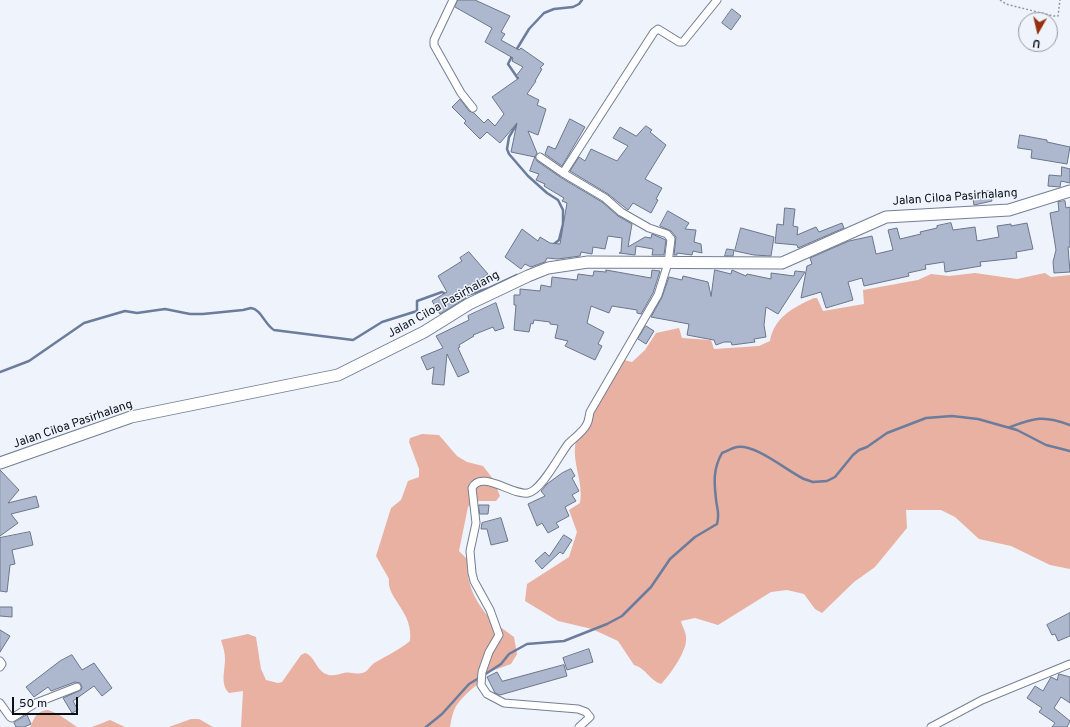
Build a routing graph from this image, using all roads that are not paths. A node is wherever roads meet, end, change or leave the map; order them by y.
1 (452, 0) edge
2 (717, 0) edge
3 (473, 108) dead end
4 (540, 157) dead end
5 (563, 173) junction
6 (1070, 191) edge
7 (668, 263) junction
8 (0, 463) edge
9 (0, 661) edge
10 (1070, 664) edge
11 (0, 667) edge
12 (77, 687) dead end
13 (0, 704) edge
14 (579, 727) edge
15 (931, 727) edge

1 - 3 street
2 - 5 street
4 - 5 street
5 - 7 street
6 - 7 main road, Jalan Ciloa Pasirhalang
7 - 8 main road, Jalan Ciloa Pasirhalang
7 - 14 street
9 - 11 street
10 - 15 street
12 - 13 street

